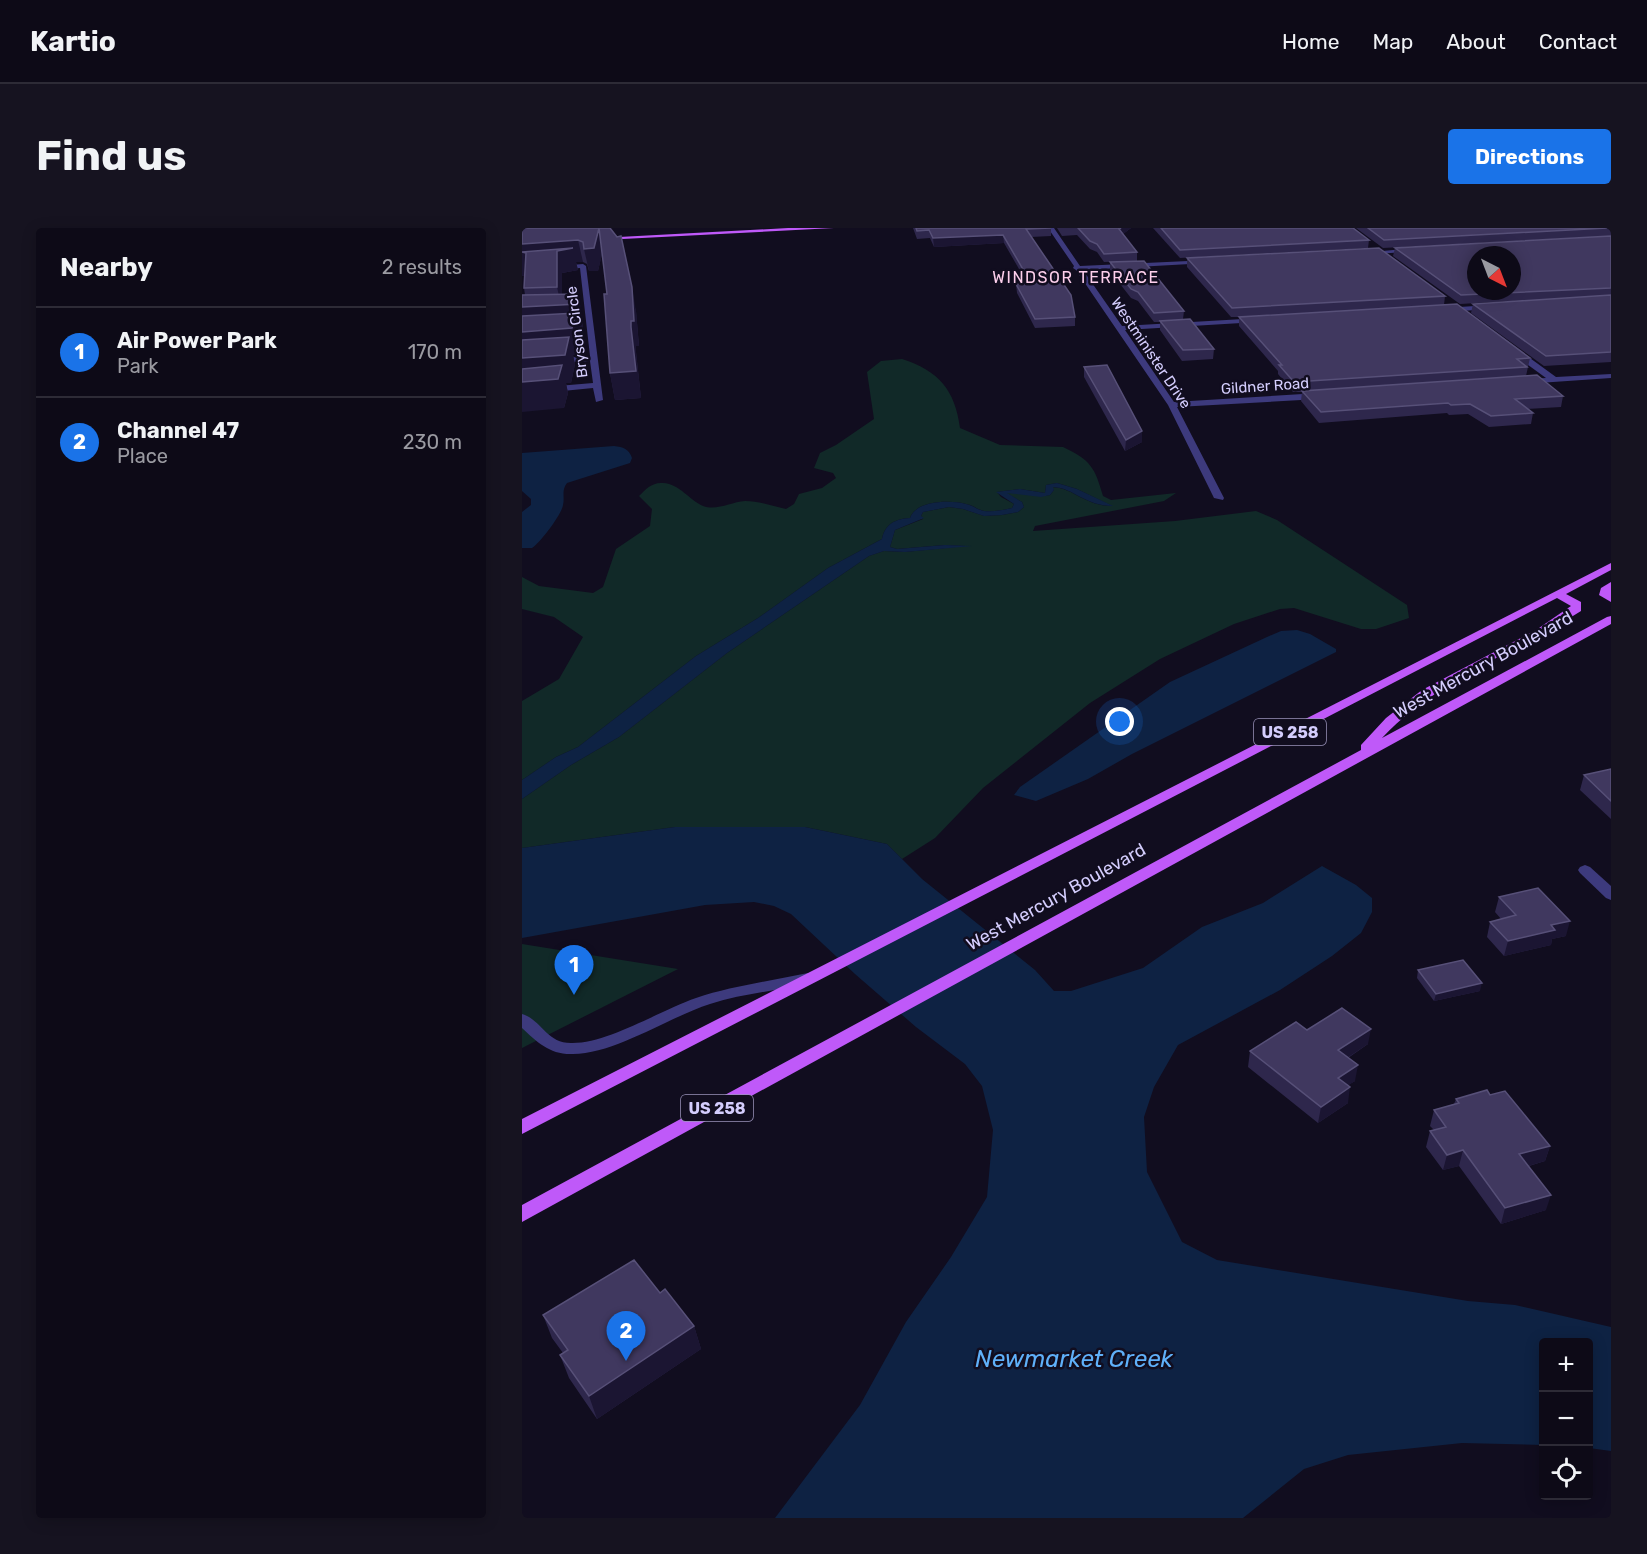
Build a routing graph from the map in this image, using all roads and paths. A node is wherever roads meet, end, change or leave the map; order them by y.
1 (666, 228) edge
2 (831, 228) edge
3 (1051, 228) edge
4 (801, 229) edge
5 (1372, 246) edge
6 (1426, 250) edge
7 (1380, 252) junction
8 (1356, 253) edge
9 (1389, 259) edge
10 (1216, 261) edge
11 (1076, 268) junction
12 (522, 271) edge
13 (1446, 302) edge
14 (1504, 307) edge
15 (1456, 309) junction
16 (1433, 311) edge
17 (589, 314) junction
18 (578, 315) edge
19 (1465, 316) edge
20 (1270, 320) edge
21 (1120, 328) junction
22 (591, 334) junction
23 (580, 335) edge
24 (1509, 348) edge
25 (594, 358) junction
26 (522, 363) edge
27 (1611, 376) edge
28 (1554, 380) junction
29 (1518, 382) edge
30 (597, 385) junction
31 (522, 392) edge
32 (1328, 395) edge
33 (599, 400) dead end
34 (1172, 405) junction
35 (1219, 498) dead end
36 (1611, 566) edge
37 (1611, 585) edge
38 (1557, 594) junction
39 (1611, 599) edge
40 (1611, 619) edge
41 (1358, 757) junction
42 (1586, 870) dead end
43 (1611, 896) edge
44 (813, 976) junction
45 (522, 1019) edge
46 (522, 1126) edge
47 (546, 1201) junction
48 (522, 1214) edge
49 (522, 1220) edge

1 - 4 main road
2 - 4 main road
3 - 11 street, Westminister Drive
5 - 7 street
6 - 7 street
7 - 8 street
7 - 9 street
10 - 11 street
11 - 21 street, Westminister Drive
12 - 17 street, Bryson Circle
13 - 15 street
14 - 15 street
15 - 16 street
15 - 19 street
17 - 18 street
17 - 22 street, Bryson Circle
20 - 21 street
21 - 34 street, Westminister Drive
22 - 23 street
22 - 25 street, Bryson Circle
24 - 28 street
25 - 26 street
25 - 30 street, Bryson Circle
27 - 28 street
28 - 29 street
30 - 31 street, Bryson Circle
30 - 33 street, Bryson Circle
32 - 34 street, Gildner Road
34 - 35 street, Westminister Drive
36 - 38 main road, West Mercury Boulevard / US 258
37 - 39 main road
38 - 41 main road
38 - 44 main road, West Mercury Boulevard / US 258
40 - 41 main road, West Mercury Boulevard / US 258
41 - 47 main road, West Mercury Boulevard / US 258
42 - 43 street
44 - 45 lane
44 - 46 main road, West Mercury Boulevard / US 258
47 - 48 main road, West Mercury Boulevard / US 258
47 - 49 main road

